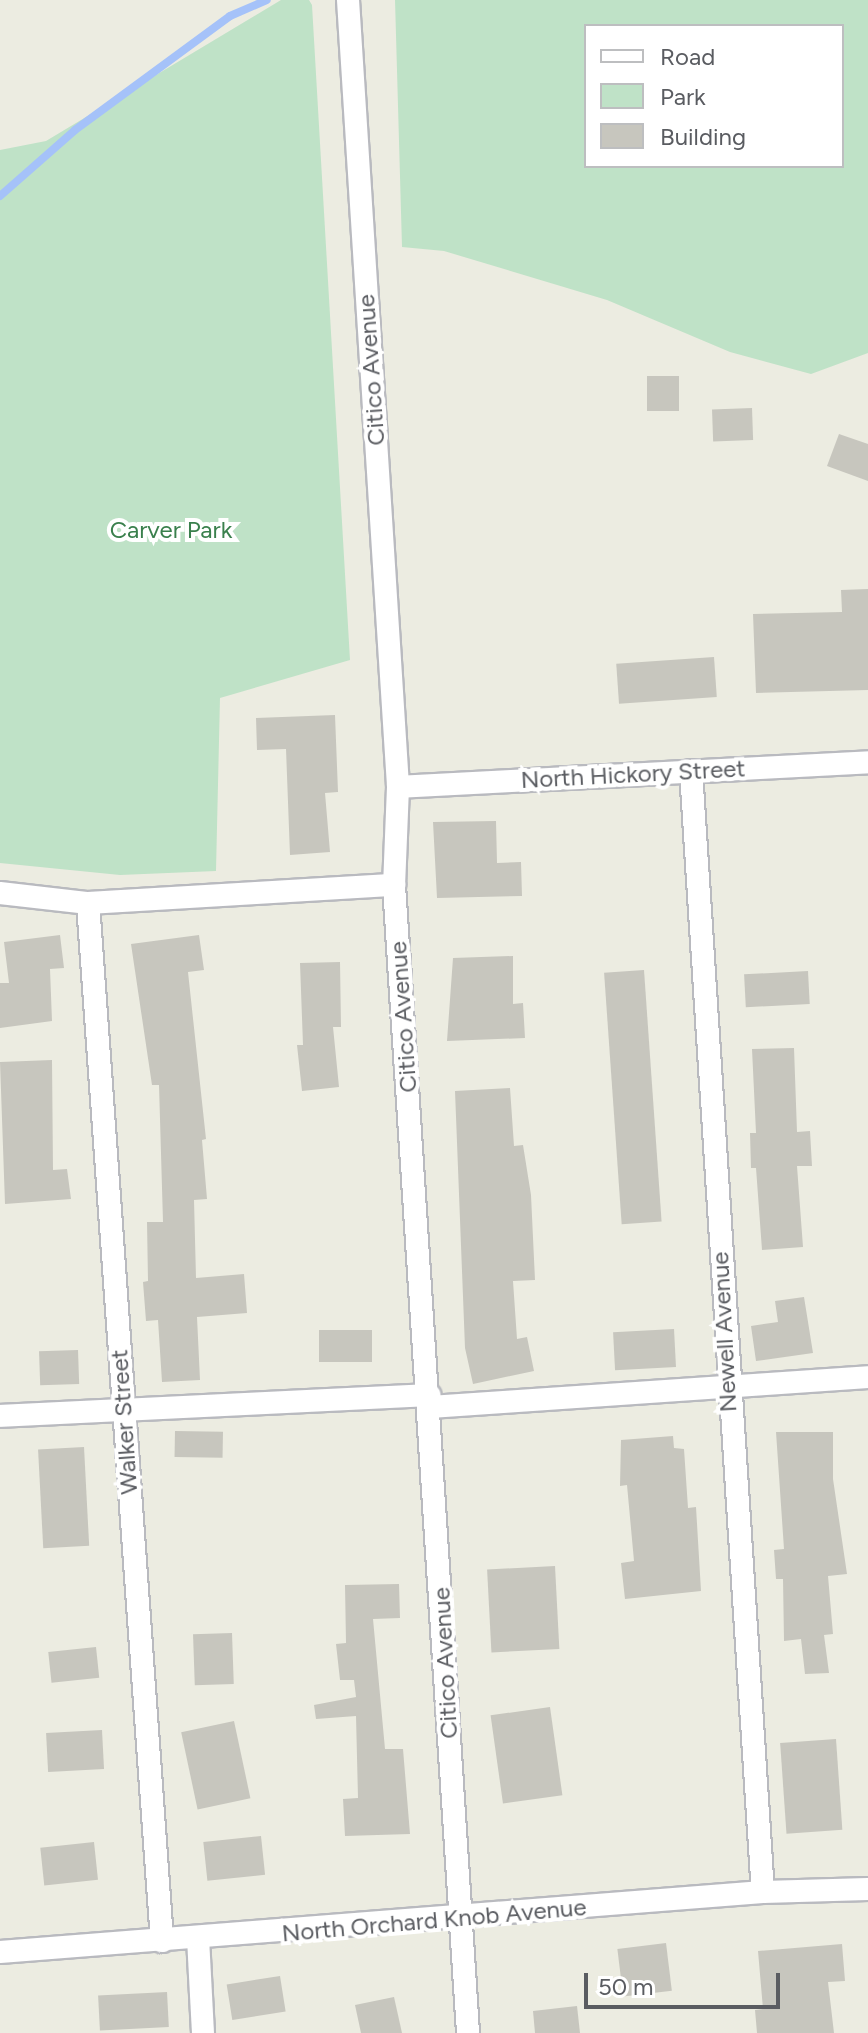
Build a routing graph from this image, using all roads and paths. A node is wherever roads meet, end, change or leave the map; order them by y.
1 (348, 0) edge
2 (868, 762) edge
3 (691, 771) junction
4 (398, 787) junction
5 (394, 885) junction
6 (0, 893) edge
7 (88, 903) junction
8 (868, 1377) edge
9 (727, 1390) junction
10 (430, 1401) junction
11 (123, 1407) junction
12 (0, 1416) edge
13 (868, 1889) edge
14 (763, 1892) junction
15 (459, 1920) junction
16 (198, 1938) junction
17 (162, 1941) junction
18 (0, 1952) edge
19 (203, 2033) edge
20 (468, 2033) edge

1 - 4 street, Citico Avenue
2 - 3 street, North Hickory Street
3 - 4 street, North Hickory Street
3 - 9 street, Newell Avenue
4 - 5 street, Citico Avenue
5 - 7 street
5 - 10 street, Citico Avenue
6 - 7 street
7 - 11 street, Walker Street
8 - 9 street
9 - 10 street
9 - 14 street, Newell Avenue
10 - 11 street
10 - 15 street, Citico Avenue
11 - 12 street
11 - 17 street, Walker Street
13 - 14 street, North Orchard Knob Avenue
14 - 15 street, North Orchard Knob Avenue
15 - 16 street, North Orchard Knob Avenue
15 - 20 street, Citico Avenue
16 - 17 street, North Orchard Knob Avenue
16 - 19 street
17 - 18 street, North Orchard Knob Avenue

